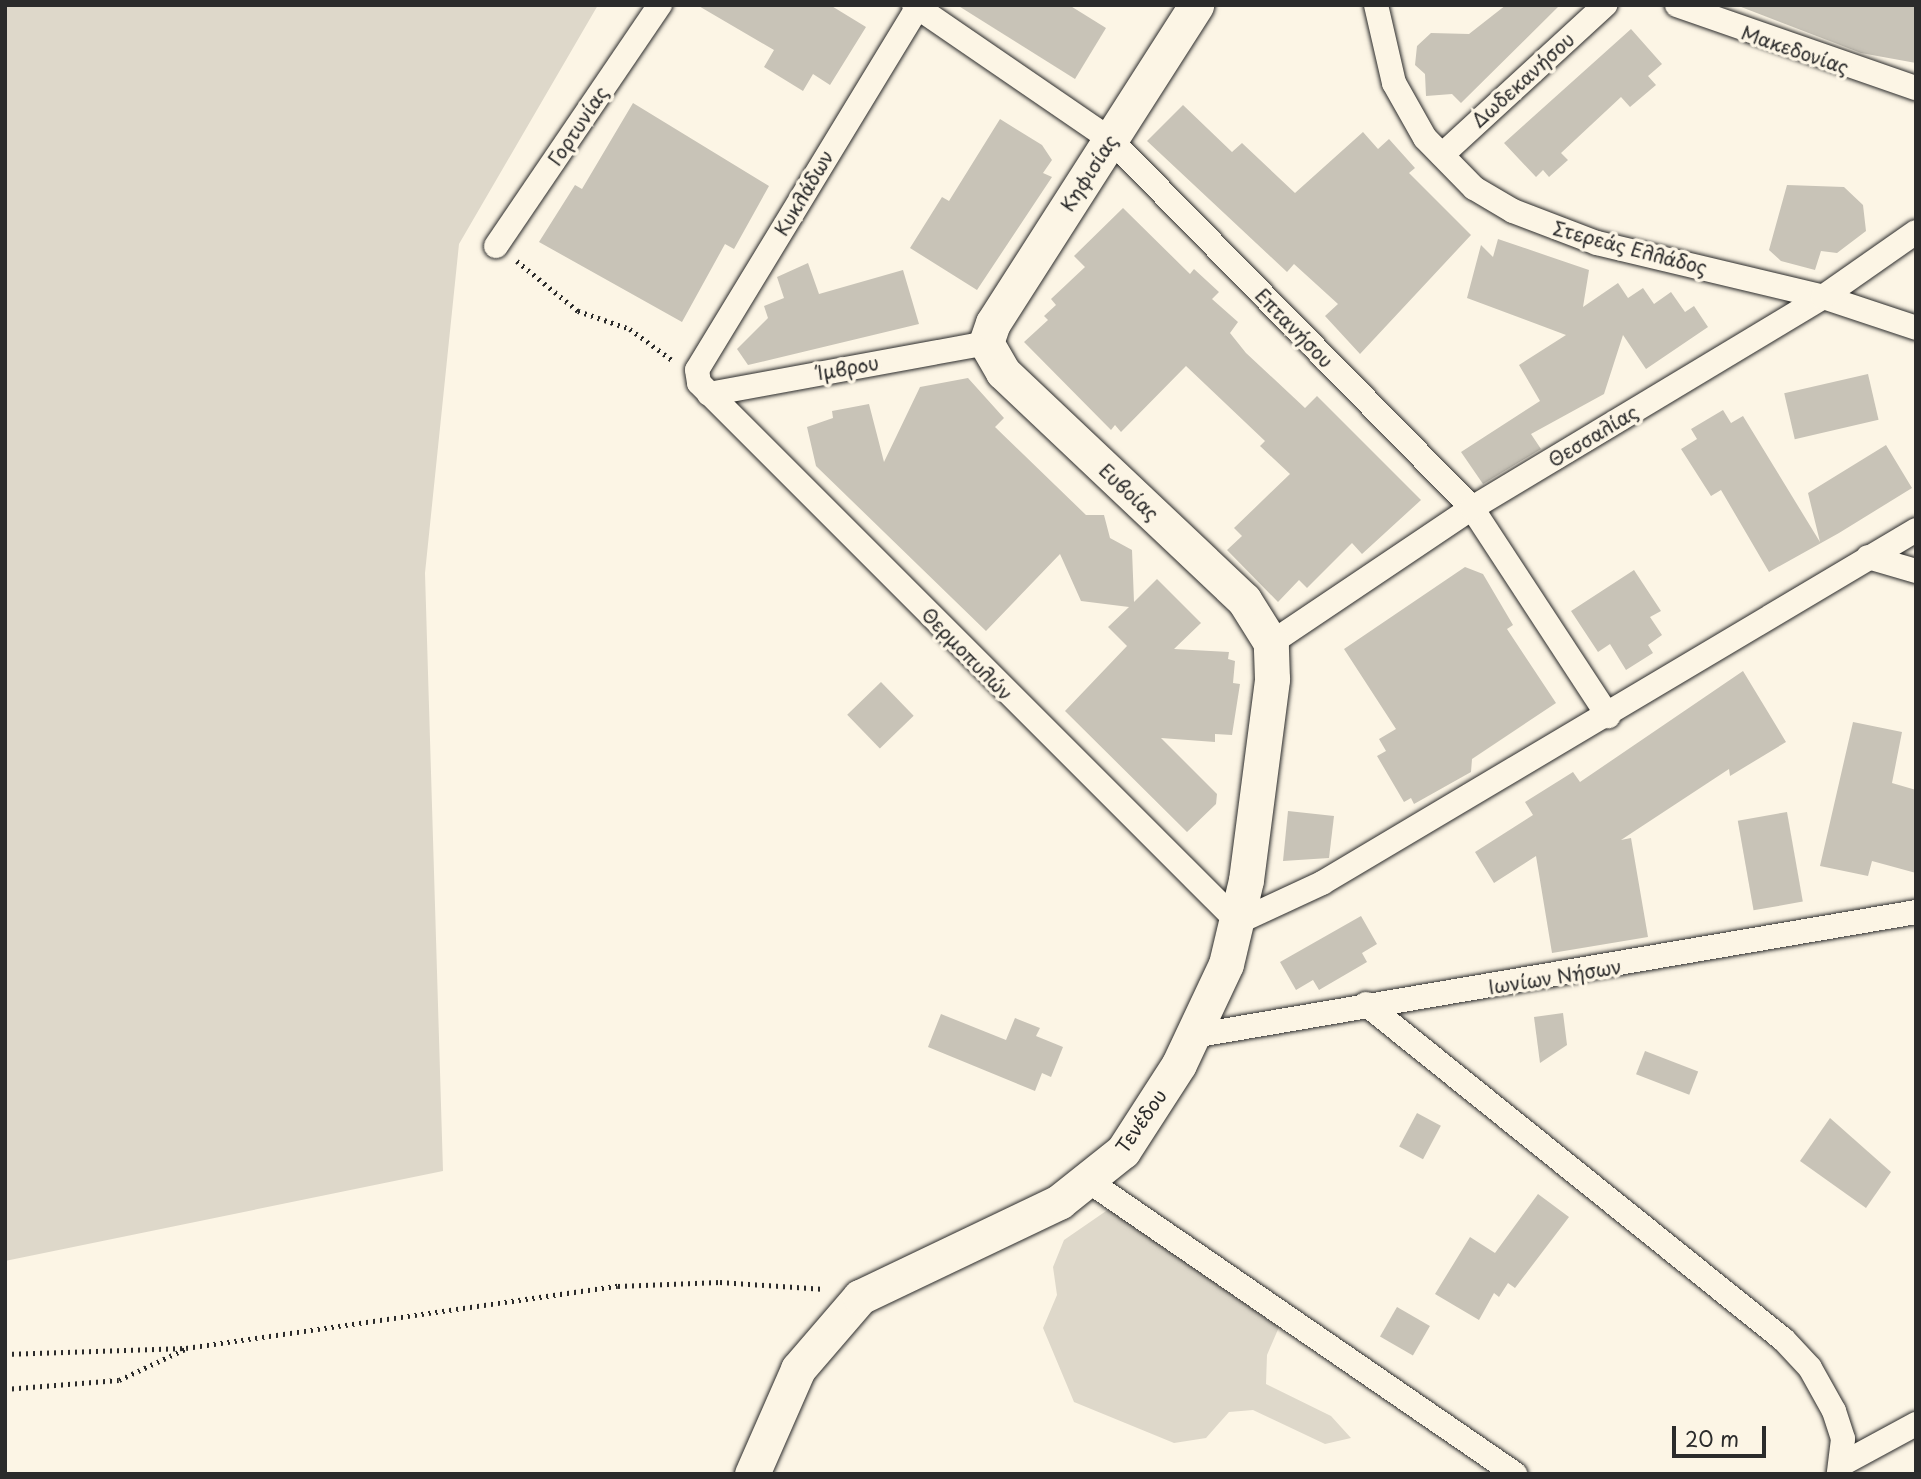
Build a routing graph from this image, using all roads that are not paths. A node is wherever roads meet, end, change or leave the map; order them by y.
1 (660, 5) edge
2 (1196, 5) edge
3 (1376, 5) edge
4 (1605, 5) edge
5 (1676, 5) edge
6 (917, 6) edge
7 (1916, 88) edge
8 (1111, 140) junction
9 (1442, 155) junction
10 (1916, 232) edge
11 (496, 246) road end
12 (1823, 297) junction
13 (1916, 328) edge
14 (986, 343) junction
15 (702, 382) junction
16 (1472, 508) junction
17 (1916, 530) edge
18 (1868, 557) junction
19 (1916, 571) edge
20 (1271, 643) junction
21 (1608, 716) junction
22 (1916, 912) edge
23 (1238, 922) junction
24 (1366, 1004) junction
25 (1193, 1036) junction
26 (1090, 1182) junction
27 (1916, 1424) edge
28 (1840, 1469) edge
29 (752, 1474) edge
30 (1515, 1474) edge

1 - 11 street, Γορτυνίας
2 - 8 street, Κηφισίας
3 - 9 street, Στερεάς Ελλάδος
4 - 9 street, Δωδεκανήσου
5 - 7 street, Μακεδονίας
6 - 8 street, Επτανήσου
6 - 15 street, Κυκλάδων
8 - 14 street, Κηφισίας
8 - 16 street, Επτανήσου
9 - 12 street, Στερεάς Ελλάδος
10 - 12 street, Θεσσαλίας
12 - 13 street, Στερεάς Ελλάδος
12 - 16 street, Θεσσαλίας
14 - 15 street, Ίμβρου
14 - 20 street, Ευβοίας
15 - 23 street, Θερμοπυλών
16 - 20 street, Θεσσαλίας
16 - 21 street, Επτανήσου
17 - 18 street
18 - 19 street
18 - 21 street
20 - 23 street, Τενέδου
21 - 23 street
22 - 24 street, Ιωνίων Νήσων
23 - 25 street, Τενέδου
24 - 25 street, Ιωνίων Νήσων
24 - 28 street
25 - 26 street, Τενέδου
26 - 29 street, Τενέδου
26 - 30 street
27 - 28 street

